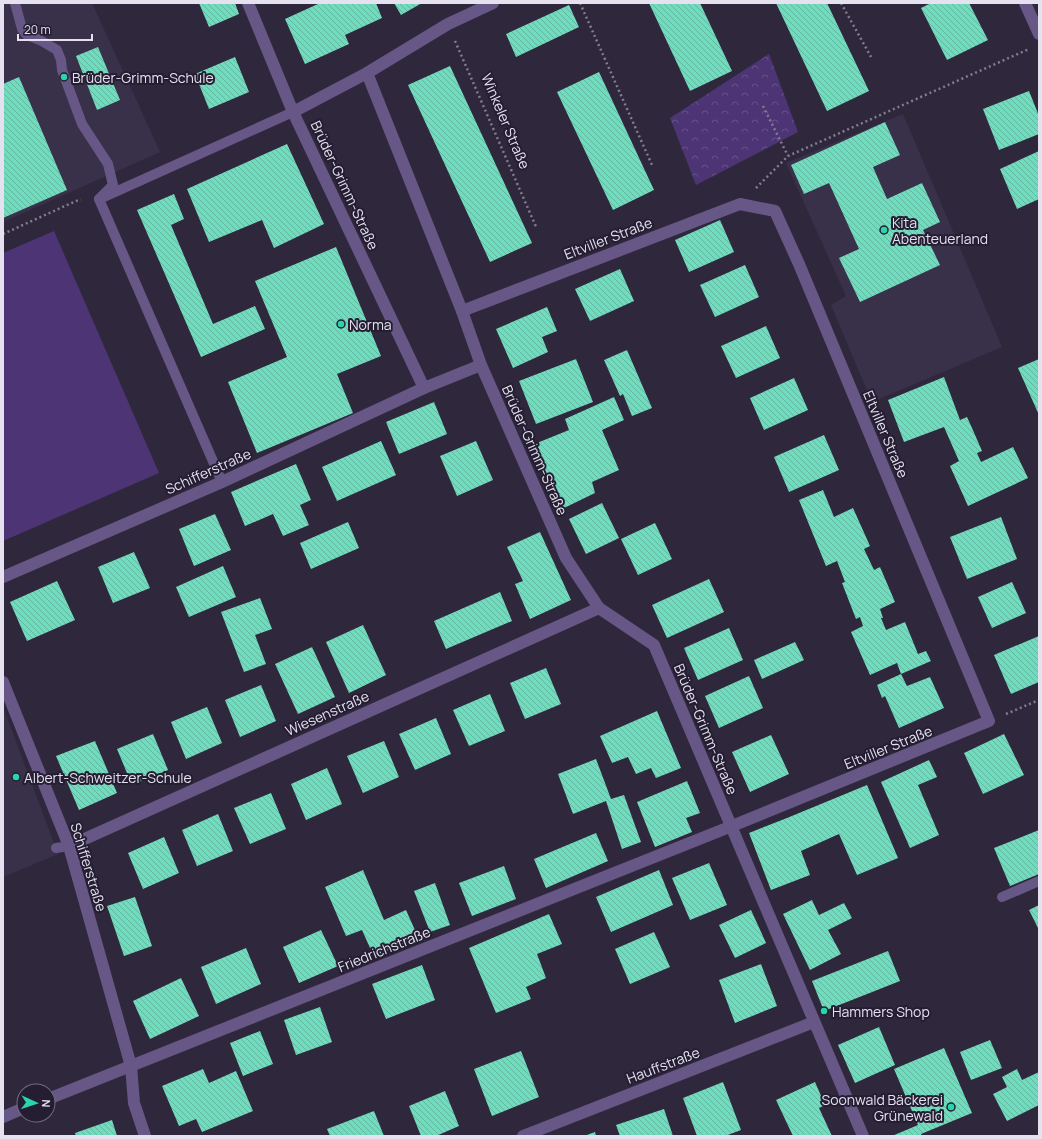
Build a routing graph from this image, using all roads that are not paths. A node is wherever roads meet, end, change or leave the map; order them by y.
1 (15, 3) edge
2 (248, 3) edge
3 (493, 3) edge
4 (1025, 3) edge
5 (1039, 34) edge
6 (367, 73) junction
7 (294, 112) junction
8 (99, 199) junction
9 (462, 311) junction
10 (481, 364) junction
11 (424, 388) junction
12 (222, 482) junction
13 (3, 577) edge
14 (598, 608) junction
15 (3, 682) edge
16 (732, 826) junction
17 (69, 846) junction
18 (56, 848) dead end
19 (1039, 881) edge
20 (1002, 897) dead end
21 (814, 1022) junction
22 (131, 1066) junction
23 (56, 1096) edge
24 (16, 1111) edge
25 (3, 1117) edge
26 (145, 1136) edge
27 (523, 1136) edge
28 (863, 1136) edge

1 - 8 lane
2 - 7 street, Brüder-Grimm-Straße
3 - 6 street
4 - 5 street
6 - 7 street
6 - 9 street, Brüder-Grimm-Straße
7 - 8 lane
7 - 11 street, Brüder-Grimm-Straße
8 - 12 lane
9 - 10 street, Brüder-Grimm-Straße
9 - 16 street, Eltviller Straße
10 - 11 street
10 - 14 street, Brüder-Grimm-Straße
11 - 12 street, Schifferstraße
12 - 13 street, Schifferstraße
14 - 16 street, Brüder-Grimm-Straße
14 - 17 street, Wiesenstraße
15 - 17 street, Schifferstraße
16 - 21 street, Brüder-Grimm-Straße
16 - 22 street, Friedrichstraße
17 - 18 lane
17 - 22 street, Schifferstraße
19 - 20 lane
21 - 27 street, Hauffstraße
21 - 28 street, Brüder-Grimm-Straße
22 - 23 street, Friedrichstraße
22 - 26 street, Schifferstraße
24 - 25 street

